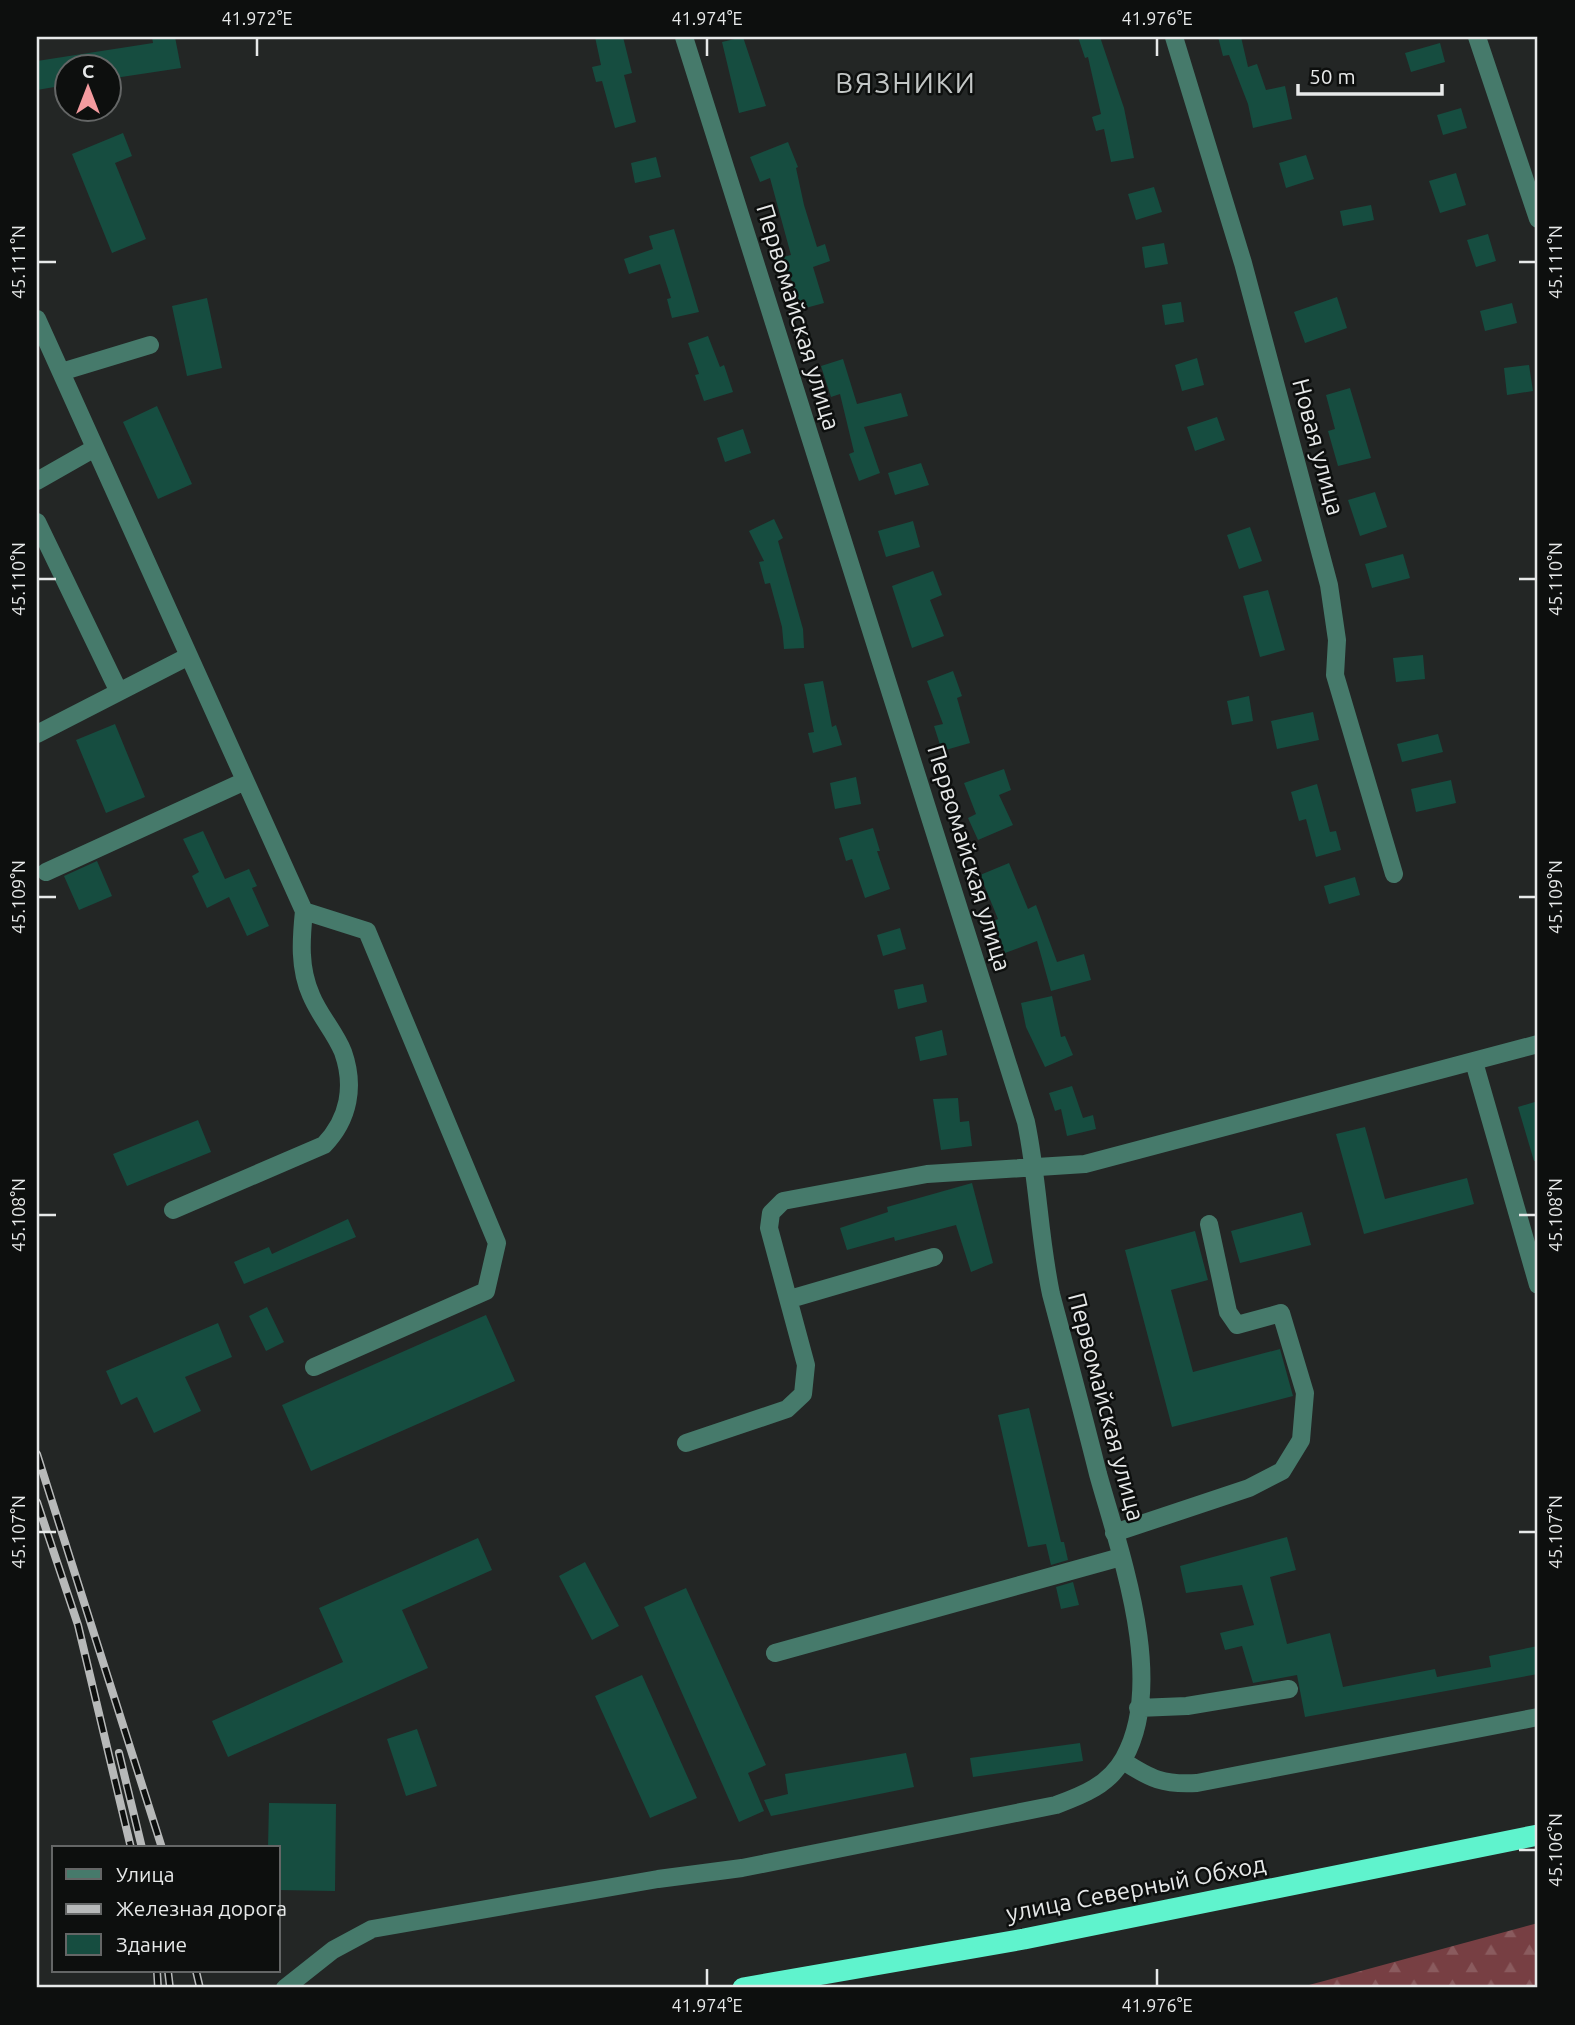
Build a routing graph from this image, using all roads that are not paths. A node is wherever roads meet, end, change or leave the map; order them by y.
1 (684, 37) edge
2 (1174, 37) edge
3 (1477, 37) edge
4 (1538, 219) edge
5 (37, 319) edge
6 (150, 345) dead end
7 (61, 372) junction
8 (95, 448) junction
9 (37, 481) edge
10 (37, 522) edge
11 (189, 656) junction
12 (119, 692) junction
13 (37, 734) edge
14 (245, 781) junction
15 (46, 872) dead end
16 (1394, 874) dead end
17 (304, 911) junction
18 (1538, 1044) edge
19 (1474, 1062) junction
20 (1035, 1168) junction
21 (173, 1210) dead end
22 (1209, 1224) dead end
23 (934, 1257) dead end
24 (1538, 1285) edge
25 (790, 1299) junction
26 (314, 1367) dead end
27 (685, 1443) dead end
28 (1114, 1533) junction
29 (1121, 1557) junction
30 (775, 1653) dead end
31 (1289, 1689) dead end
32 (1138, 1708) junction
33 (1538, 1717) edge
34 (1123, 1761) junction
35 (1538, 1835) edge
36 (285, 1988) edge
37 (743, 1988) edge

1 - 20 street, Первомайская улица
2 - 16 street, Новая улица
3 - 4 street
5 - 7 street
6 - 7 street
7 - 8 street
8 - 9 street
8 - 11 street
10 - 12 street
11 - 12 street
11 - 14 street
12 - 13 street
14 - 15 street
14 - 17 street
17 - 21 street
17 - 26 street
18 - 19 street
19 - 20 street
19 - 24 street
20 - 25 street
20 - 28 street, Первомайская улица
22 - 28 street
23 - 25 street
25 - 27 street
28 - 29 street, Первомайская улица
29 - 30 street
29 - 32 street, Первомайская улица
31 - 32 street
32 - 34 street, Первомайская улица
33 - 34 street
34 - 36 street
35 - 37 highway, улица Северный Обход

